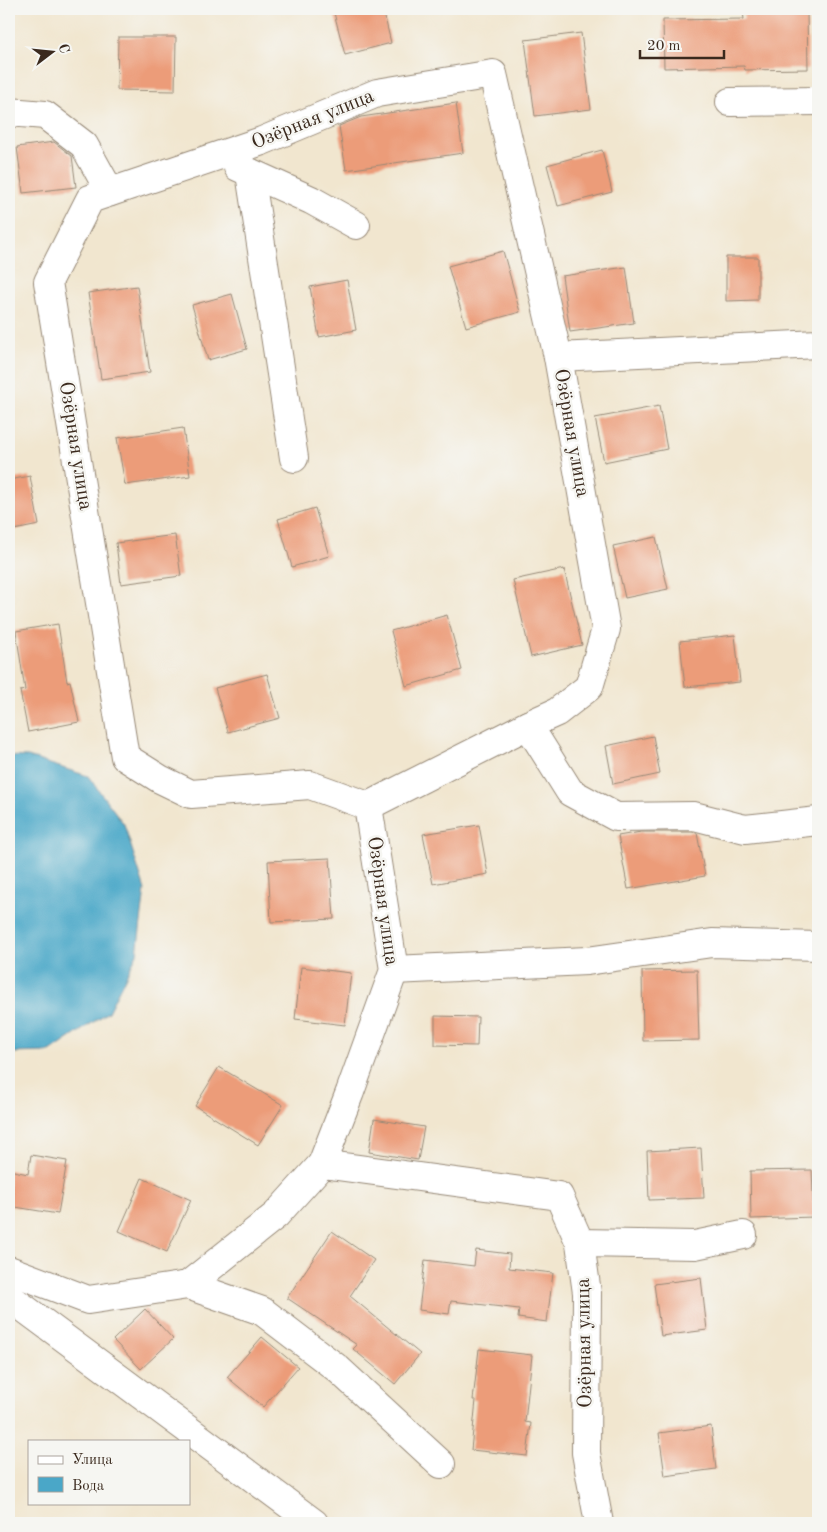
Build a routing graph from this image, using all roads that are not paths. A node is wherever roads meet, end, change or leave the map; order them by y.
1 (818, 101) edge
2 (730, 102) dead end
3 (9, 112) edge
4 (216, 157) junction
5 (250, 173) junction
6 (110, 192) junction
7 (356, 226) dead end
8 (818, 344) edge
9 (558, 357) junction
10 (294, 458) dead end
11 (528, 725) junction
12 (368, 806) junction
13 (818, 821) edge
14 (818, 946) edge
15 (394, 970) junction
16 (322, 1164) junction
17 (743, 1235) dead end
18 (580, 1243) junction
19 (9, 1270) edge
20 (188, 1284) junction
21 (9, 1297) edge
22 (441, 1464) dead end
23 (314, 1523) edge
24 (598, 1523) edge

1 - 2 street
3 - 6 street
4 - 5 street
4 - 6 street, Озёрная улица
4 - 9 street, Озёрная улица
5 - 7 street
5 - 10 street
6 - 12 street, Озёрная улица
8 - 9 street
9 - 11 street, Озёрная улица
11 - 12 street, Озёрная улица
11 - 13 street
12 - 15 street, Озёрная улица
14 - 15 street
15 - 16 street, Озёрная улица
16 - 18 street, Озёрная улица
16 - 20 street, Озёрная улица
17 - 18 street
18 - 24 street, Озёрная улица
19 - 20 street, Озёрная улица
20 - 22 street
21 - 23 street

